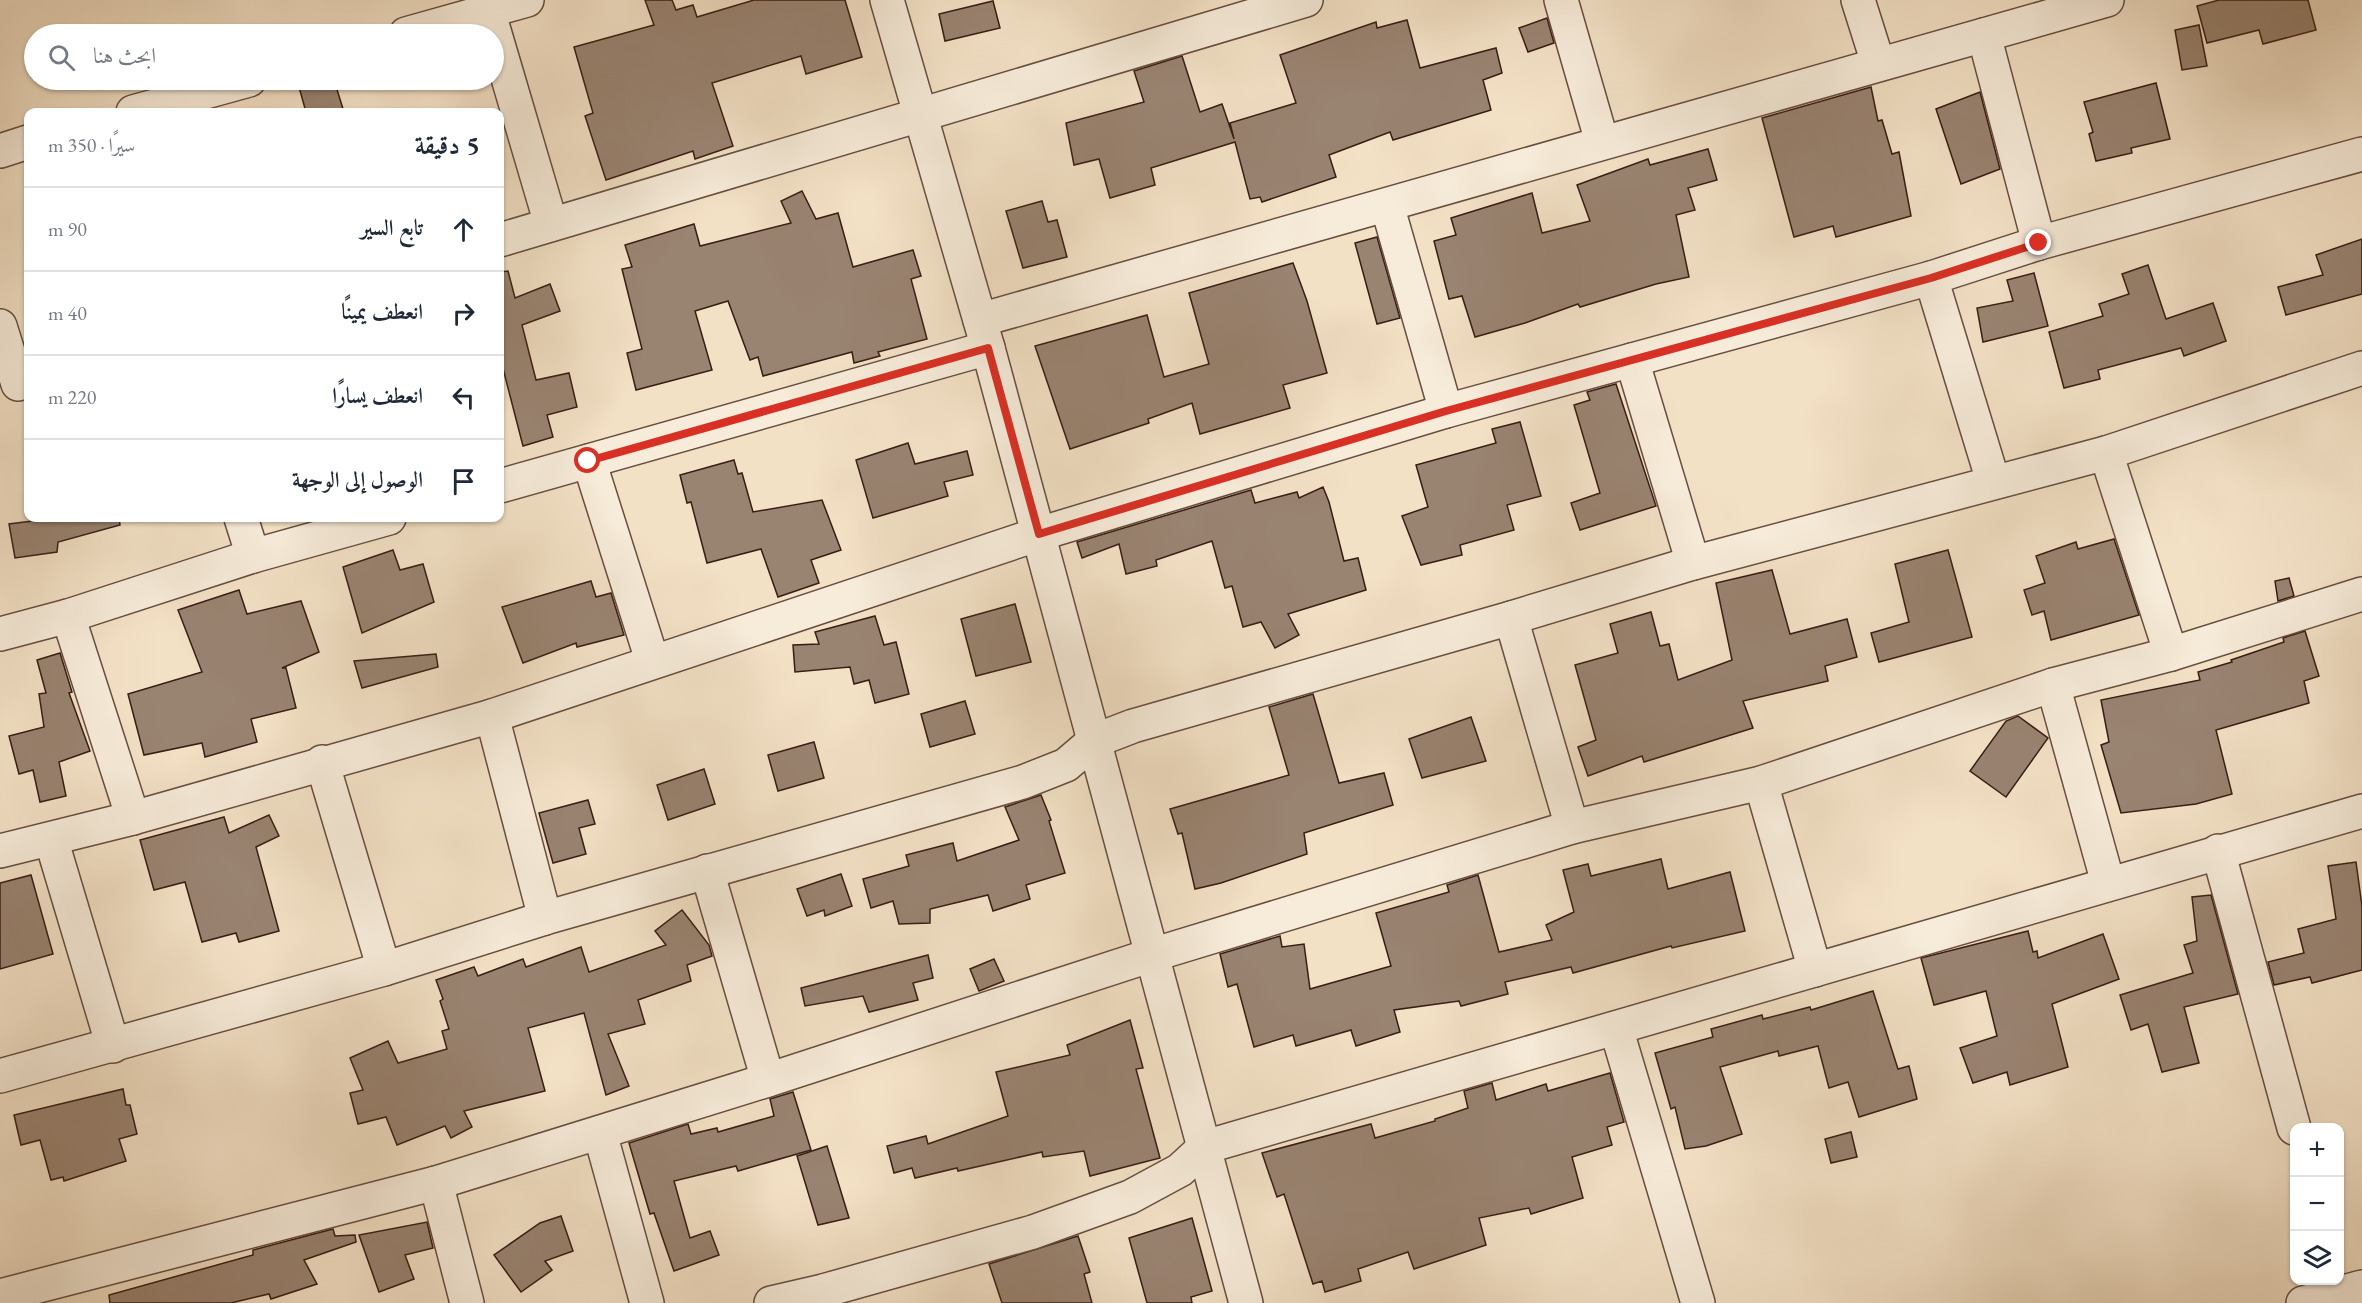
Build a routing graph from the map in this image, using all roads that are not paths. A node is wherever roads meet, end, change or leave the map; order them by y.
1 (527, 0) edge
2 (887, 0) edge
3 (1306, 0) edge
4 (1561, 0) edge
5 (1858, 0) edge
6 (2107, 0) edge
7 (486, 6) edge
8 (2038, 10) edge
9 (435, 24) edge
10 (491, 24) edge
11 (1984, 35) junction
12 (1878, 63) junction
13 (504, 66) edge
14 (213, 90) edge
15 (148, 108) edge
16 (919, 114) junction
17 (1602, 142) junction
18 (24, 143) edge
19 (0, 151) edge
20 (2362, 154) edge
21 (1387, 205) junction
22 (551, 224) junction
23 (504, 239) edge
24 (2039, 243) junction
25 (1931, 278) junction
26 (0, 326) edge
27 (984, 334) junction
28 (1632, 360) junction
29 (2362, 368) edge
30 (16, 385) edge
31 (1446, 411) junction
32 (2106, 453) junction
33 (588, 461) junction
34 (1993, 481) junction
35 (504, 485) edge
36 (242, 522) edge
37 (375, 522) edge
38 (1039, 534) junction
39 (253, 556) junction
40 (1693, 563) junction
41 (2362, 594) edge
42 (68, 616) junction
43 (1511, 618) junction
44 (0, 634) edge
45 (2171, 654) junction
46 (652, 660) junction
47 (2053, 685) junction
48 (492, 716) junction
49 (1094, 741) junction
50 (322, 762) junction
51 (1761, 783) junction
52 (2362, 811) edge
53 (133, 818) junction
54 (1572, 827) junction
55 (51, 839) junction
56 (0, 851) edge
57 (2218, 851) junction
58 (706, 871) junction
59 (2108, 883) junction
60 (545, 918) junction
61 (1152, 955) junction
62 (384, 969) junction
63 (1815, 970) junction
64 (1616, 1028) junction
65 (113, 1046) junction
66 (0, 1076) edge
67 (768, 1080) junction
68 (2294, 1123) edge
69 (600, 1133) junction
70 (1205, 1147) junction
71 (436, 1183) junction
72 (2346, 1287) edge
73 (67, 1292) edge
74 (0, 1296) edge
75 (825, 1297) edge
76 (467, 1303) edge
77 (647, 1303) edge
78 (771, 1303) edge
79 (1246, 1303) edge
80 (1698, 1303) edge
81 (2303, 1303) edge

1 - 7 street
2 - 16 street
3 - 16 street
4 - 17 street
5 - 12 street
6 - 8 street
7 - 9 street
7 - 10 street
8 - 11 street
11 - 12 street
11 - 24 street
12 - 17 street
13 - 22 street
14 - 15 street
16 - 22 street
16 - 27 street
17 - 21 street
18 - 19 street
20 - 24 street
21 - 27 street
21 - 31 street
22 - 23 street
24 - 25 street
25 - 28 street
25 - 34 street
26 - 30 street
27 - 33 street
27 - 38 street
28 - 31 street
28 - 40 street
29 - 32 street
31 - 38 street
32 - 34 street
32 - 45 street
33 - 35 street
33 - 46 street
34 - 40 street
36 - 39 street
37 - 39 street
38 - 46 street
38 - 49 street
39 - 42 street
40 - 43 street
41 - 45 street
42 - 44 street
42 - 53 street
43 - 49 street
43 - 54 street
45 - 47 street
46 - 48 street
47 - 51 street
47 - 59 street
48 - 50 street
48 - 60 street
49 - 58 street
49 - 61 street
50 - 53 street
50 - 62 street
51 - 54 street
51 - 63 street
52 - 57 street
53 - 55 street
54 - 61 street
55 - 56 street
55 - 65 street
57 - 59 street
57 - 68 street
58 - 60 street
58 - 67 street
59 - 63 street
60 - 62 street
61 - 67 street
61 - 70 street
62 - 65 street
63 - 64 street
64 - 70 street
64 - 80 street
65 - 66 street
67 - 69 street
69 - 71 street
69 - 77 street
70 - 75 street
70 - 79 street
71 - 73 street
71 - 76 street
72 - 81 street
73 - 74 street
75 - 78 street

